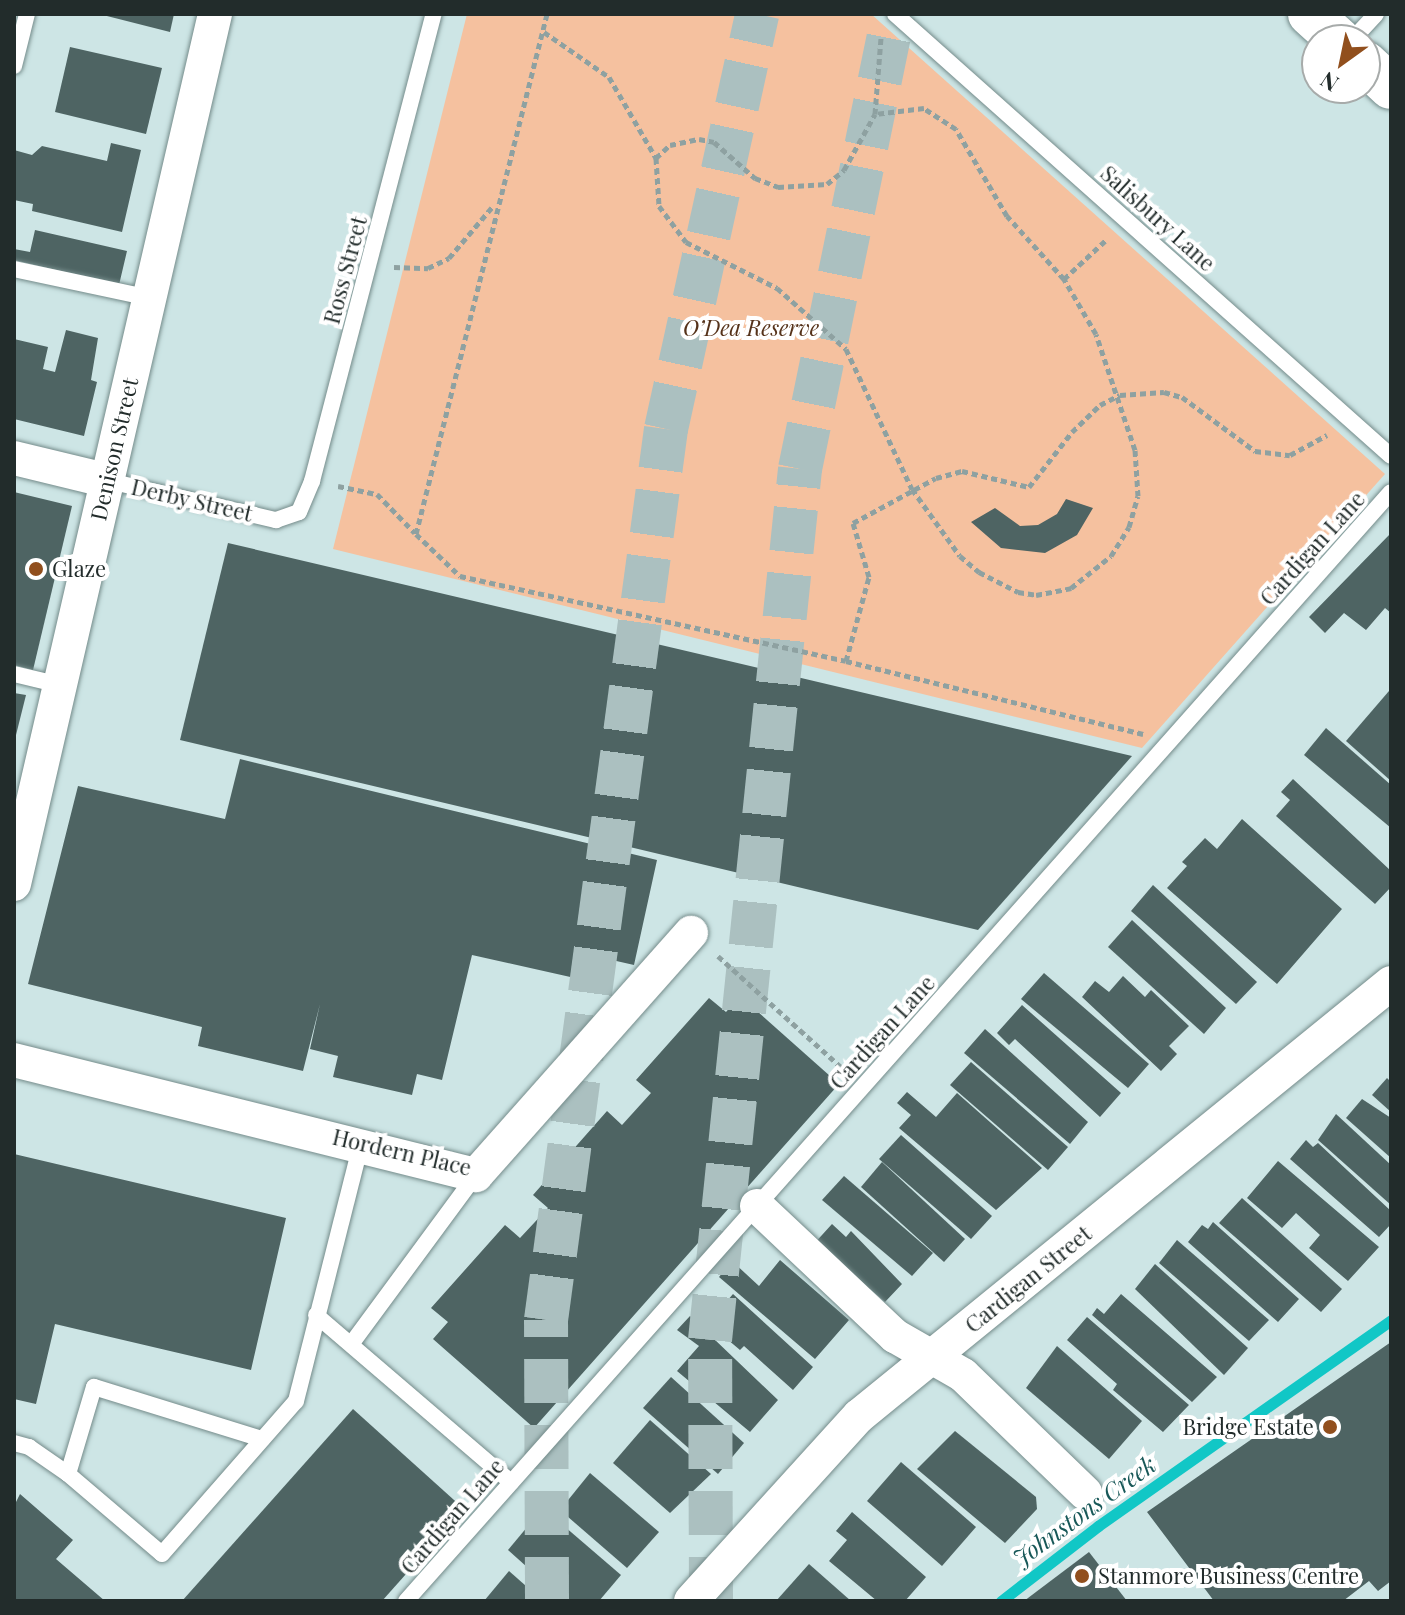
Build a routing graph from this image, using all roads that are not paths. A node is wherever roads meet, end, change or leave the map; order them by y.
1 (27, 14) edge
2 (215, 14) edge
3 (434, 14) edge
4 (889, 19) edge
5 (14, 66) edge
6 (14, 269) edge
7 (150, 298) junction
8 (1391, 456) edge
9 (14, 458) edge
10 (105, 480) junction
11 (1391, 492) edge
12 (276, 520) joint
13 (14, 674) edge
14 (60, 685) junction
15 (14, 884) edge
16 (691, 933) road end
17 (1391, 983) edge
18 (14, 1060) edge
19 (362, 1143) junction
20 (476, 1175) junction
21 (757, 1206) junction
22 (316, 1315) junction
23 (352, 1343) junction
24 (932, 1357) junction
25 (262, 1439) junction
26 (14, 1443) edge
27 (68, 1474) junction
28 (511, 1482) junction
29 (1085, 1493) dead end
30 (406, 1601) edge
31 (691, 1601) edge

1 - 5 lane
2 - 7 street, Denison Street
3 - 12 lane, Ross Street
4 - 8 lane, Salisbury Lane
6 - 7 lane
7 - 10 street, Denison Street
9 - 10 street, Derby Street
10 - 12 lane, Derby Street
10 - 14 street, Denison Street
11 - 21 lane, Cardigan Lane
13 - 14 lane
14 - 15 street, Denison Street
16 - 20 street, Hordern Place
17 - 24 street, Cardigan Street
18 - 19 street, Hordern Place
19 - 20 street, Hordern Place
19 - 22 lane
20 - 23 lane
21 - 24 street
21 - 28 lane, Cardigan Lane
22 - 23 lane
22 - 25 lane
23 - 28 lane
24 - 29 street
24 - 31 street, Cardigan Street
25 - 27 lane
25 - 27 lane
26 - 27 lane
28 - 30 lane, Cardigan Lane

